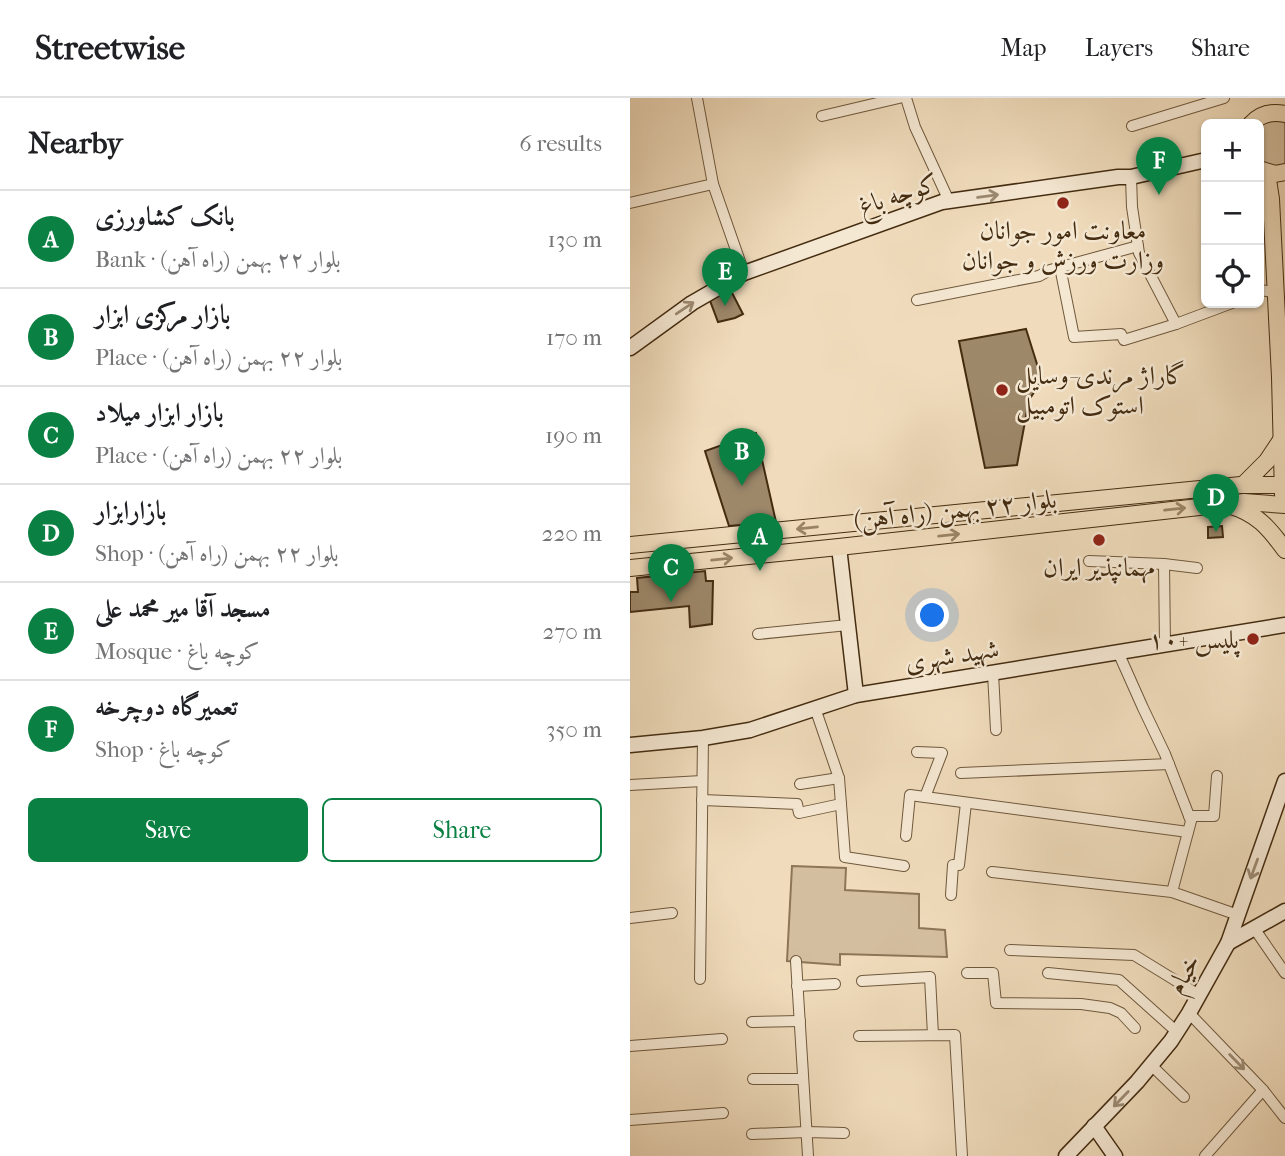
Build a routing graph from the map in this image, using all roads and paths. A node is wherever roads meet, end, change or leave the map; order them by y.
1 (697, 98) edge
2 (899, 98) edge
3 (906, 98) edge
4 (1224, 98) edge
5 (1267, 106) edge
6 (1285, 114) edge
7 (822, 116) dead end
8 (1132, 125) dead end
9 (1201, 161) edge
10 (1264, 171) edge
11 (1285, 172) edge
12 (1264, 174) edge
13 (1131, 177) junction
14 (713, 184) junction
15 (949, 201) junction
16 (630, 203) edge
17 (1138, 246) junction
18 (1060, 267) junction
19 (744, 273) junction
20 (1267, 291) edge
21 (917, 300) dead end
22 (1219, 308) edge
23 (1176, 324) junction
24 (630, 348) edge
25 (1281, 440) junction
26 (1243, 485) junction
27 (1284, 485) edge
28 (1222, 504) junction
29 (1285, 505) edge
30 (1285, 512) edge
31 (630, 545) edge
32 (839, 547) junction
33 (1285, 551) edge
34 (1089, 561) dead end
35 (1164, 564) junction
36 (630, 568) edge
37 (1197, 568) dead end
38 (848, 625) junction
39 (1285, 625) edge
40 (758, 634) dead end
41 (1165, 645) junction
42 (1118, 652) junction
43 (993, 673) junction
44 (856, 695) junction
45 (815, 708) junction
46 (996, 730) dead end
47 (703, 738) junction
48 (630, 745) edge
49 (917, 752) dead end
50 (1169, 764) junction
51 (961, 773) dead end
52 (1217, 776) dead end
53 (839, 778) junction
54 (702, 780) junction
55 (1285, 781) edge
56 (800, 784) dead end
57 (630, 785) edge
58 (925, 797) junction
59 (702, 800) junction
60 (967, 803) junction
61 (841, 804) junction
62 (1189, 816) junction
63 (1188, 831) junction
64 (906, 836) dead end
65 (904, 866) dead end
66 (992, 872) dead end
67 (1172, 892) junction
68 (951, 895) dead end
69 (1285, 911) edge
70 (672, 913) dead end
71 (1237, 915) junction
72 (630, 918) edge
73 (1254, 928) junction
74 (1228, 943) junction
75 (1010, 950) dead end
76 (796, 961) dead end
77 (1285, 972) edge
78 (967, 973) dead end
79 (1048, 973) dead end
80 (701, 979) dead end
81 (862, 981) dead end
82 (835, 984) dead end
83 (797, 986) junction
84 (1199, 995) junction
85 (1189, 1013) junction
86 (800, 1021) junction
87 (752, 1022) dead end
88 (1135, 1028) dead end
89 (1177, 1032) junction
90 (933, 1035) junction
91 (859, 1037) dead end
92 (722, 1039) dead end
93 (630, 1046) edge
94 (1151, 1065) junction
95 (753, 1079) dead end
96 (803, 1079) junction
97 (1263, 1090) junction
98 (1184, 1097) dead end
99 (723, 1113) dead end
100 (1285, 1118) edge
101 (630, 1120) edge
102 (1094, 1126) junction
103 (807, 1132) junction
104 (844, 1133) dead end
105 (752, 1134) dead end
106 (808, 1156) edge
107 (962, 1156) edge
108 (1066, 1156) edge
109 (1115, 1156) edge
110 (1205, 1156) edge

1 - 14 street
2 - 7 street
3 - 15 street
4 - 8 street
5 - 6 main road
9 - 13 main road, کوچه باغ
10 - 11 main road
12 - 20 main road
15 -> 13 main road, کوچه باغ
13 - 17 street
14 - 16 street
14 - 19 street
15 - 19 main road, کوچه باغ
17 - 18 street
17 - 23 street
18 - 21 street
18 - 23 street
24 -> 19 main road, کوچه باغ
20 - 25 main road
22 - 23 street
25 - 26 main road
25 - 27 main road
26 - 27 main road, بلوار ۲۲ بهمن (راه آهن)
26 -> 31 main road, بلوار ۲۲ بهمن (راه آهن)
27 - 29 main road
28 - 29 main road, بلوار ۲۲ بهمن (راه آهن)
32 -> 28 main road, بلوار ۲۲ بهمن (راه آهن)
28 - 33 main road
29 - 30 main road
36 -> 32 main road, بلوار ۲۲ بهمن (راه آهن)
32 - 38 main road
34 - 35 street
35 - 37 street
35 - 41 street
38 - 40 street
38 - 44 main road
39 - 41 main road, شهید شهری
41 - 42 main road, شهید شهری
42 - 43 main road, شهید شهری
42 - 50 street
43 - 44 main road, شهید شهری
43 - 46 street
44 - 45 main road, شهید شهری
45 - 47 main road, شهید شهری
45 - 53 street
47 - 48 main road, شهید شهری
47 - 54 street
49 - 58 street
50 - 51 street
50 - 62 street
52 - 62 street
53 - 56 street
53 - 61 street
54 - 57 street
54 - 59 street
55 -> 71 main road, خیام
58 - 60 street
58 - 64 street
59 - 61 street
59 - 80 street
60 - 63 street
60 - 68 street
61 - 65 street
62 - 63 street
63 - 67 street
66 - 67 street
67 - 71 street
69 - 73 main road
70 - 72 street
71 - 74 main road, خیام
73 - 74 main road
73 - 77 street
74 - 84 main road, خیام
75 - 84 street
76 - 83 street
78 - 88 street
79 - 89 street
81 - 90 street
82 - 83 street
83 - 86 street
84 - 85 main road, خیام
85 - 89 main road, خیام
85 -> 97 street
86 - 87 street
86 - 96 street
89 - 94 main road, خیام
90 - 91 street
90 - 107 street
92 - 93 street
94 - 98 street
94 -> 102 main road, خیام
95 - 96 street
96 - 103 street
97 - 100 street
97 - 110 street
99 - 101 street
102 - 108 main road, خیام
102 - 109 main road
103 - 104 street
103 - 105 street
103 - 106 street

